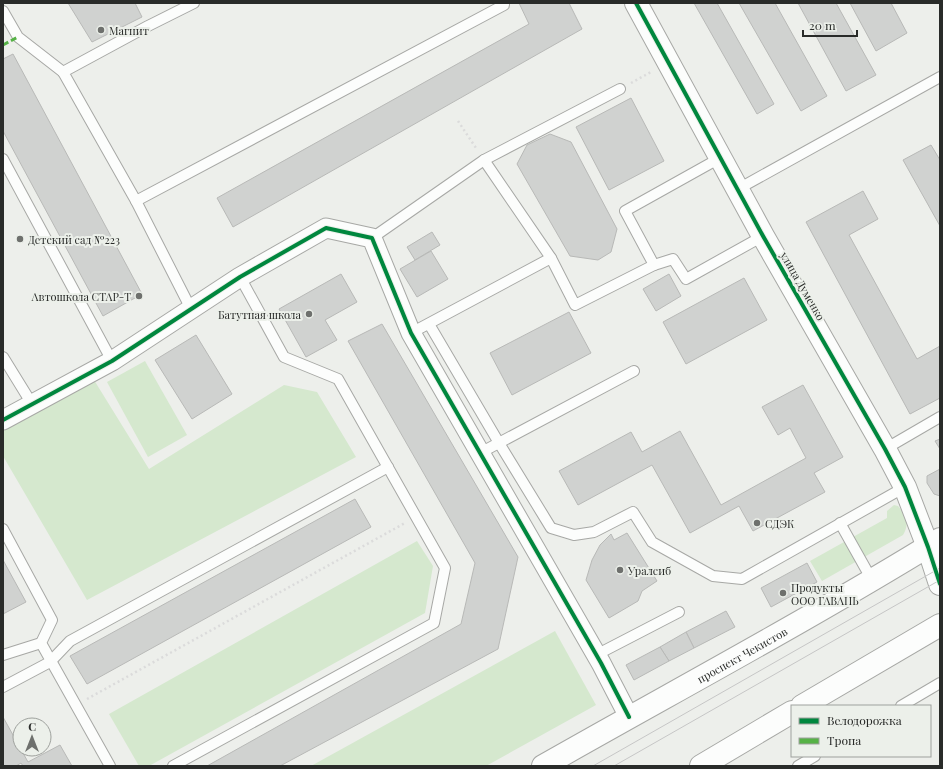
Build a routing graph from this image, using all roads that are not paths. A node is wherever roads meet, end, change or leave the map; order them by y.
1 (194, 3) edge
2 (504, 3) edge
3 (636, 3) edge
4 (3, 12) edge
5 (63, 72) junction
6 (940, 77) edge
7 (620, 89) road end
8 (720, 158) junction
9 (3, 159) edge
10 (484, 160) junction
11 (738, 189) junction
12 (136, 201) junction
13 (763, 236) junction
14 (372, 238) junction
15 (551, 258) junction
16 (654, 265) junction
17 (240, 277) junction
18 (191, 309) junction
19 (429, 324) junction
20 (411, 333) junction
21 (3, 357) edge
22 (112, 361) junction
23 (634, 370) dead end
24 (32, 404) junction
25 (940, 417) edge
26 (3, 420) edge
27 (499, 443) junction
28 (885, 449) junction
29 (480, 453) junction
30 (388, 467) junction
31 (905, 487) junction
32 (840, 523) junction
33 (3, 529) edge
34 (934, 543) edge
35 (872, 580) junction
36 (940, 584) edge
37 (679, 612) dead end
38 (940, 625) edge
39 (41, 643) junction
40 (3, 654) edge
41 (596, 655) junction
42 (50, 662) junction
43 (940, 684) edge
44 (3, 687) edge
45 (804, 705) edge
46 (903, 705) edge
47 (791, 713) edge
48 (629, 717) junction
49 (813, 757) edge
50 (110, 766) edge
51 (173, 766) edge
52 (543, 766) edge
53 (701, 766) edge
54 (798, 766) edge

1 - 5 lane
2 - 12 lane
3 - 8 main road, улица Думенко
4 - 5 lane
5 - 12 lane
6 - 11 lane
7 - 10 lane
8 - 11 main road, улица Думенко
8 - 16 lane
9 - 22 lane
10 - 14 lane
10 - 15 lane
11 - 13 main road, улица Думенко
12 - 18 lane
13 - 16 lane
13 - 28 main road, улица Думенко
14 - 17 street
14 - 20 street
15 - 16 lane
15 - 19 lane
17 - 18 street
17 - 30 lane
18 - 22 street
19 - 20 lane
19 - 27 lane
20 - 29 street
21 - 24 lane
22 - 24 street
23 - 27 lane
24 - 26 street
25 - 28 lane
27 - 29 lane
27 - 32 lane
28 - 31 main road, улица Думенко
29 - 41 street
30 - 42 lane
30 - 51 lane
31 - 32 lane
31 - 34 main road, улица Думенко
32 - 35 lane
33 - 39 lane
34 - 35 main road, проспект Чекистов
34 - 36 main road, улица Думенко
35 - 48 main road, проспект Чекистов
37 - 41 lane
38 - 45 main road
39 - 40 lane
39 - 42 lane
41 - 48 street
42 - 44 lane
42 - 50 lane
43 - 46 lane
47 - 53 main road
48 - 52 main road, проспект Чекистов
49 - 54 lane

